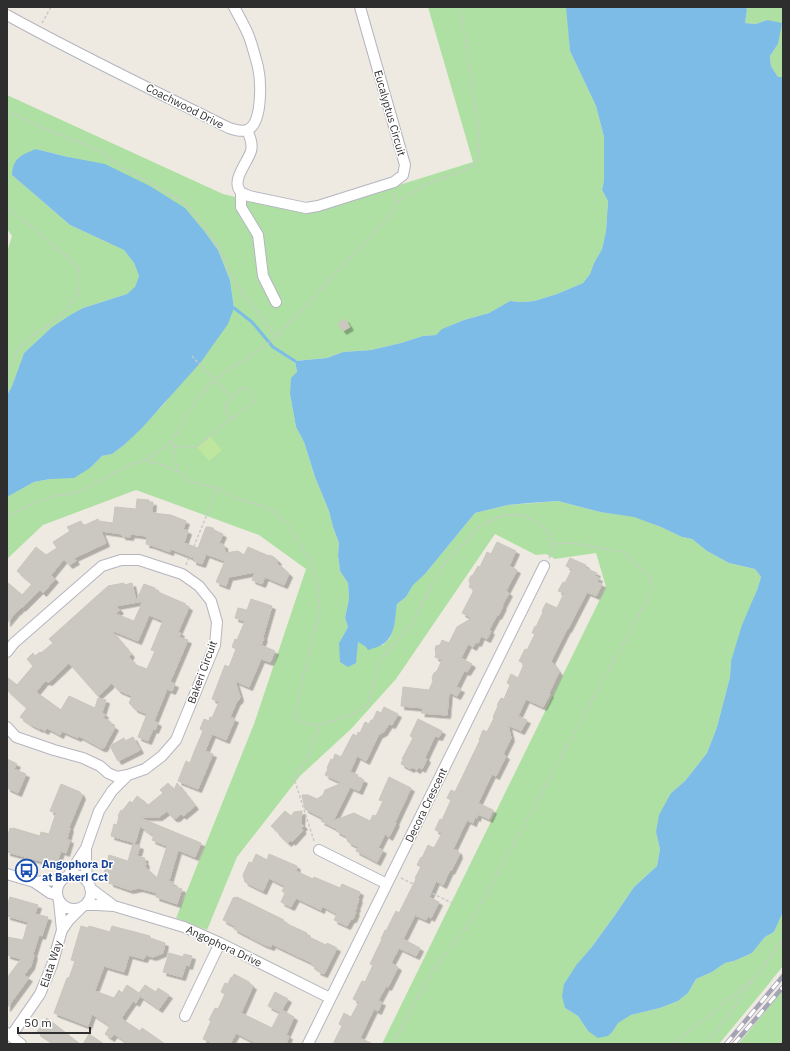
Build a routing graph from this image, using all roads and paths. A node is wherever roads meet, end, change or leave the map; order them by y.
1 (51, 7) edge
2 (234, 7) edge
3 (360, 7) edge
4 (460, 7) edge
5 (780, 7) edge
6 (783, 8) edge
7 (7, 15) edge
8 (38, 32) junction
9 (7, 111) edge
10 (247, 130) junction
11 (241, 192) junction
12 (393, 192) dead end
13 (396, 202) junction
14 (7, 206) edge
15 (276, 302) dead end
16 (276, 337) junction
17 (192, 356) dead end
18 (7, 374) edge
19 (214, 380) junction
20 (231, 397) junction
21 (231, 419) junction
22 (172, 441) junction
23 (173, 446) junction
24 (145, 461) junction
25 (178, 472) junction
26 (218, 488) junction
27 (7, 516) edge
28 (552, 544) junction
29 (544, 566) joint
30 (182, 574) junction
31 (7, 652) edge
32 (320, 725) junction
33 (7, 727) edge
34 (128, 775) junction
35 (86, 848) junction
36 (319, 850) joint
37 (393, 873) junction
38 (7, 874) edge
39 (65, 879) junction
40 (34, 882) junction
41 (388, 884) junction
42 (89, 886) junction
43 (58, 898) junction
44 (452, 902) dead end
45 (84, 906) junction
46 (114, 906) junction
47 (62, 930) junction
48 (783, 940) edge
49 (220, 943) junction
50 (755, 978) junction
51 (330, 998) junction
52 (185, 1016) dead end
53 (9, 1035) edge
54 (783, 1040) edge
55 (21, 1044) edge
56 (308, 1044) edge
57 (393, 1044) edge
58 (674, 1044) edge
59 (707, 1044) edge
60 (779, 1044) edge

1 - 8 path
2 - 10 street
3 - 11 street, Eucalyptus Circuit
4 - 13 path
5 - 6 path
7 - 8 street, Coachwood Drive
8 - 10 street, Coachwood Drive
9 - 16 path
10 - 11 street
11 - 15 street
12 - 13 path
13 - 16 path
14 - 18 path
16 - 19 path
17 - 19 path
19 - 20 path
19 - 22 path
20 - 21 path
20 - 21 path
21 - 23 path
22 - 23 path
22 - 24 path
23 - 25 path
24 - 25 path
24 - 27 path
25 - 26 path
26 - 30 path
26 - 32 path
28 - 29 path
28 - 32 path
28 - 57 path
29 - 37 street, Decora Crescent
30 - 31 street, Bakeri Circuit
30 - 34 street, Bakeri Circuit
32 - 36 path
33 - 34 street, Bakeri Circuit
34 - 35 street, Bakeri Circuit
35 - 39 street, Bakeri Circuit
35 - 42 street, Bakeri Circuit
36 - 41 street
37 - 41 street, Decora Crescent
37 - 44 path
38 - 40 street
39 - 40 street
39 - 42 street
39 - 43 street
40 - 43 street
41 - 51 street, Decora Crescent
42 - 45 street
42 - 46 street, Angophora Drive
43 - 45 street
43 - 47 street, Elata Way
45 - 46 street, Angophora Drive
45 - 47 street, Elata Way
46 - 49 street, Angophora Drive
47 - 53 street, Elata Way
48 - 50 path
49 - 51 street, Angophora Drive
49 - 52 street
50 - 58 path
50 - 59 path
51 - 56 street, Decora Crescent
53 - 55 street
54 - 60 path

